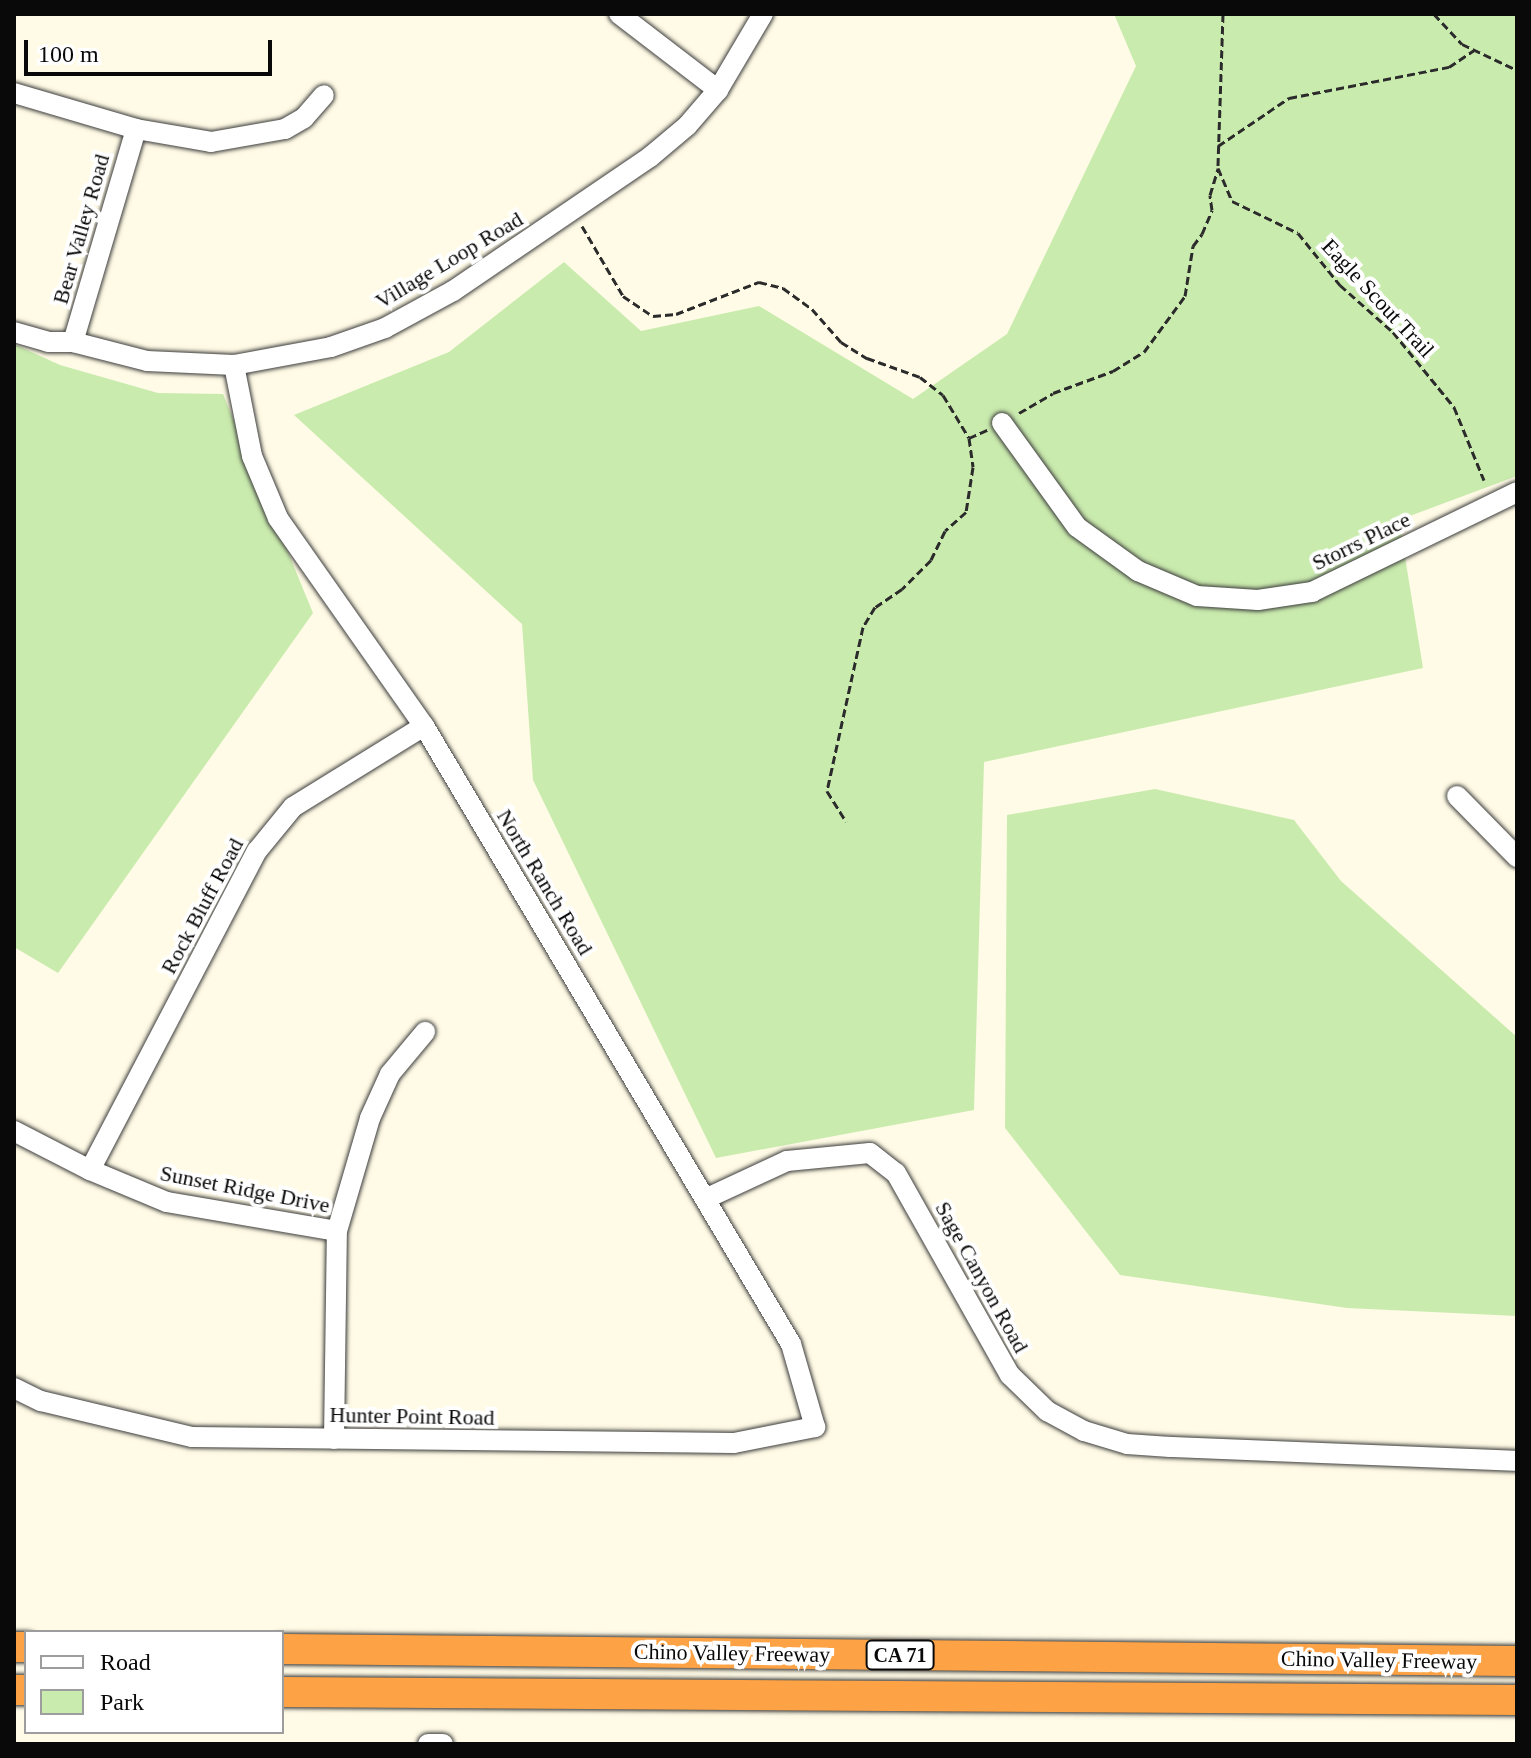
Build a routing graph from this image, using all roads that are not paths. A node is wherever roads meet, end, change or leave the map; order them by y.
1 (619, 14) edge
2 (763, 14) edge
3 (718, 90) junction
4 (14, 93) edge
5 (324, 95) dead end
6 (136, 129) junction
7 (14, 318) edge
8 (14, 332) edge
9 (73, 342) junction
10 (234, 365) junction
11 (1002, 423) road end
12 (1517, 492) edge
13 (424, 726) junction
14 (1457, 796) dead end
15 (1517, 857) edge
16 (425, 1032) dead end
17 (14, 1131) edge
18 (90, 1170) junction
19 (705, 1199) junction
20 (337, 1231) junction
21 (14, 1388) edge
22 (815, 1427) joint
23 (334, 1439) junction
24 (1517, 1461) edge
25 (284, 1649) edge
26 (1517, 1661) edge
27 (284, 1692) edge
28 (1517, 1700) edge
29 (428, 1744) edge
30 (441, 1744) edge

1 - 3 street
2 - 3 street, Village Loop Road
3 - 10 street, Village Loop Road
4 - 6 street
5 - 6 street
6 - 9 street, Bear Valley Road
7 - 9 street, Village Loop Road
8 - 9 street, Village Loop Road
9 - 10 street, Village Loop Road
10 - 13 street, North Ranch Road
11 - 12 street, Storrs Place
13 - 18 street, Rock Bluff Road
13 - 19 street, North Ranch Road
14 - 15 street
16 - 20 street
17 - 18 street, Sunset Ridge Drive
18 - 20 street, Sunset Ridge Drive
19 - 22 street, North Ranch Road
19 - 24 street, Sage Canyon Road
20 - 23 street
21 - 23 street, Hunter Point Road
22 - 23 street, Hunter Point Road
25 - 26 highway, Chino Valley Freeway / CA 71
27 - 28 highway, Chino Valley Freeway / CA 71
29 - 30 street

